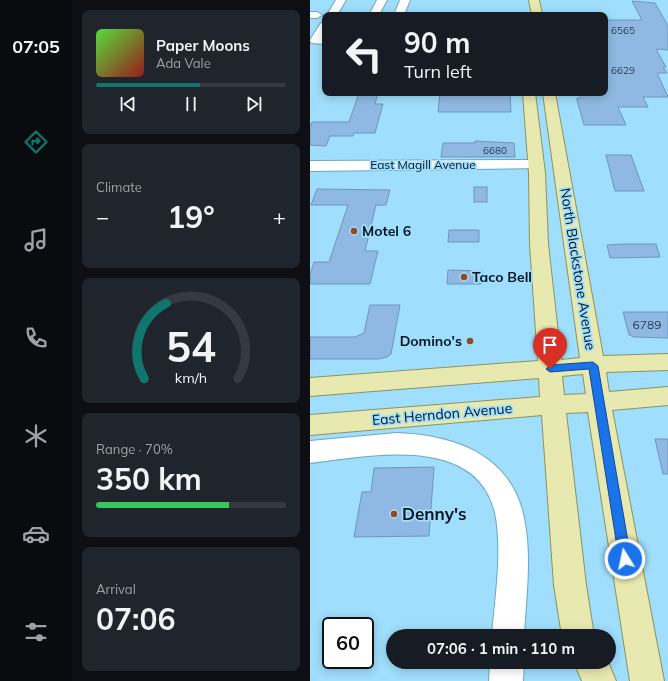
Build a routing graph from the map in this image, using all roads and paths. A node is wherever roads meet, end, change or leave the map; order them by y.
1 (341, 0) edge
2 (382, 0) edge
3 (405, 0) edge
4 (533, 0) edge
5 (334, 12) edge
6 (376, 12) edge
7 (400, 12) edge
8 (535, 12) edge
9 (314, 15) edge
10 (310, 26) edge
11 (322, 30) edge
12 (322, 41) edge
13 (529, 96) edge
14 (550, 96) edge
15 (532, 120) junction
16 (536, 165) junction
17 (310, 166) edge
18 (562, 170) junction
19 (567, 202) junction
20 (668, 362) edge
21 (572, 367) junction
22 (310, 387) edge
23 (668, 396) edge
24 (576, 403) junction
25 (310, 426) edge
26 (310, 452) edge
27 (508, 629) edge
28 (577, 629) edge
29 (507, 669) edge
30 (583, 669) edge
31 (595, 669) edge
32 (506, 681) edge
33 (586, 681) edge
34 (599, 681) edge
35 (647, 681) edge

1 - 5 street
2 - 6 street
3 - 7 street
4 - 8 main road
9 - 10 street
11 - 12 street
13 - 15 main road, North Blackstone Avenue
14 - 18 main road, North Blackstone Avenue
15 - 16 main road, North Blackstone Avenue
15 - 18 main road
16 - 17 street, East Magill Avenue
16 - 19 main road
16 - 21 main road, North Blackstone Avenue
18 - 19 main road, North Blackstone Avenue
19 - 21 main road, North Blackstone Avenue
20 - 21 main road
21 - 22 main road
21 - 24 main road, North Blackstone Avenue
21 - 24 main road, North Blackstone Avenue
23 - 24 main road, East Herndon Avenue
24 - 25 main road, East Herndon Avenue
24 - 28 main road, North Blackstone Avenue
24 - 35 main road, North Blackstone Avenue
26 - 27 street
29 - 32 street
30 - 33 main road
31 - 34 main road

